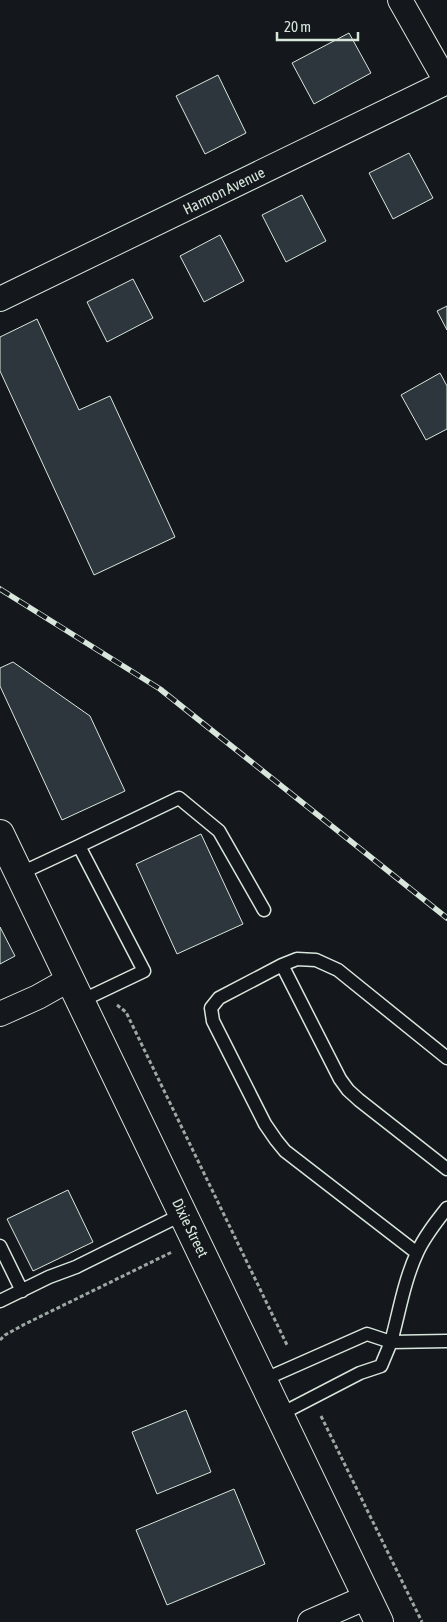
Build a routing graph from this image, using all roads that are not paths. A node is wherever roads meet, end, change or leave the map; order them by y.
1 (400, 0) edge
2 (447, 83) edge
3 (0, 299) edge
4 (0, 834) edge
5 (78, 846) junction
6 (20, 874) junction
7 (264, 910) dead end
8 (282, 965) junction
9 (75, 990) junction
10 (0, 1014) edge
11 (447, 1058) edge
12 (447, 1169) edge
13 (447, 1208) edge
14 (183, 1214) junction
15 (0, 1246) edge
16 (417, 1253) junction
17 (22, 1290) junction
18 (0, 1301) edge
19 (447, 1341) edge
20 (391, 1342) junction
21 (263, 1380) junction
22 (279, 1415) junction
23 (367, 1597) junction
24 (310, 1622) edge
25 (379, 1622) edge

1 - 2 street
2 - 3 street, Harmon Avenue
4 - 6 street, Dixie Street
5 - 6 lane
5 - 7 lane
5 - 9 lane
6 - 9 street, Dixie Street
8 - 11 lane
8 - 12 lane
8 - 16 lane
9 - 10 street
9 - 14 street, Dixie Street
13 - 16 lane
14 - 17 lane
14 - 21 street, Dixie Street
15 - 17 lane
16 - 20 lane
17 - 18 lane
19 - 20 lane
20 - 21 lane
20 - 22 lane
21 - 22 street, Dixie Street
22 - 23 street, Dixie Street
23 - 24 street
23 - 25 street, Dixie Street

